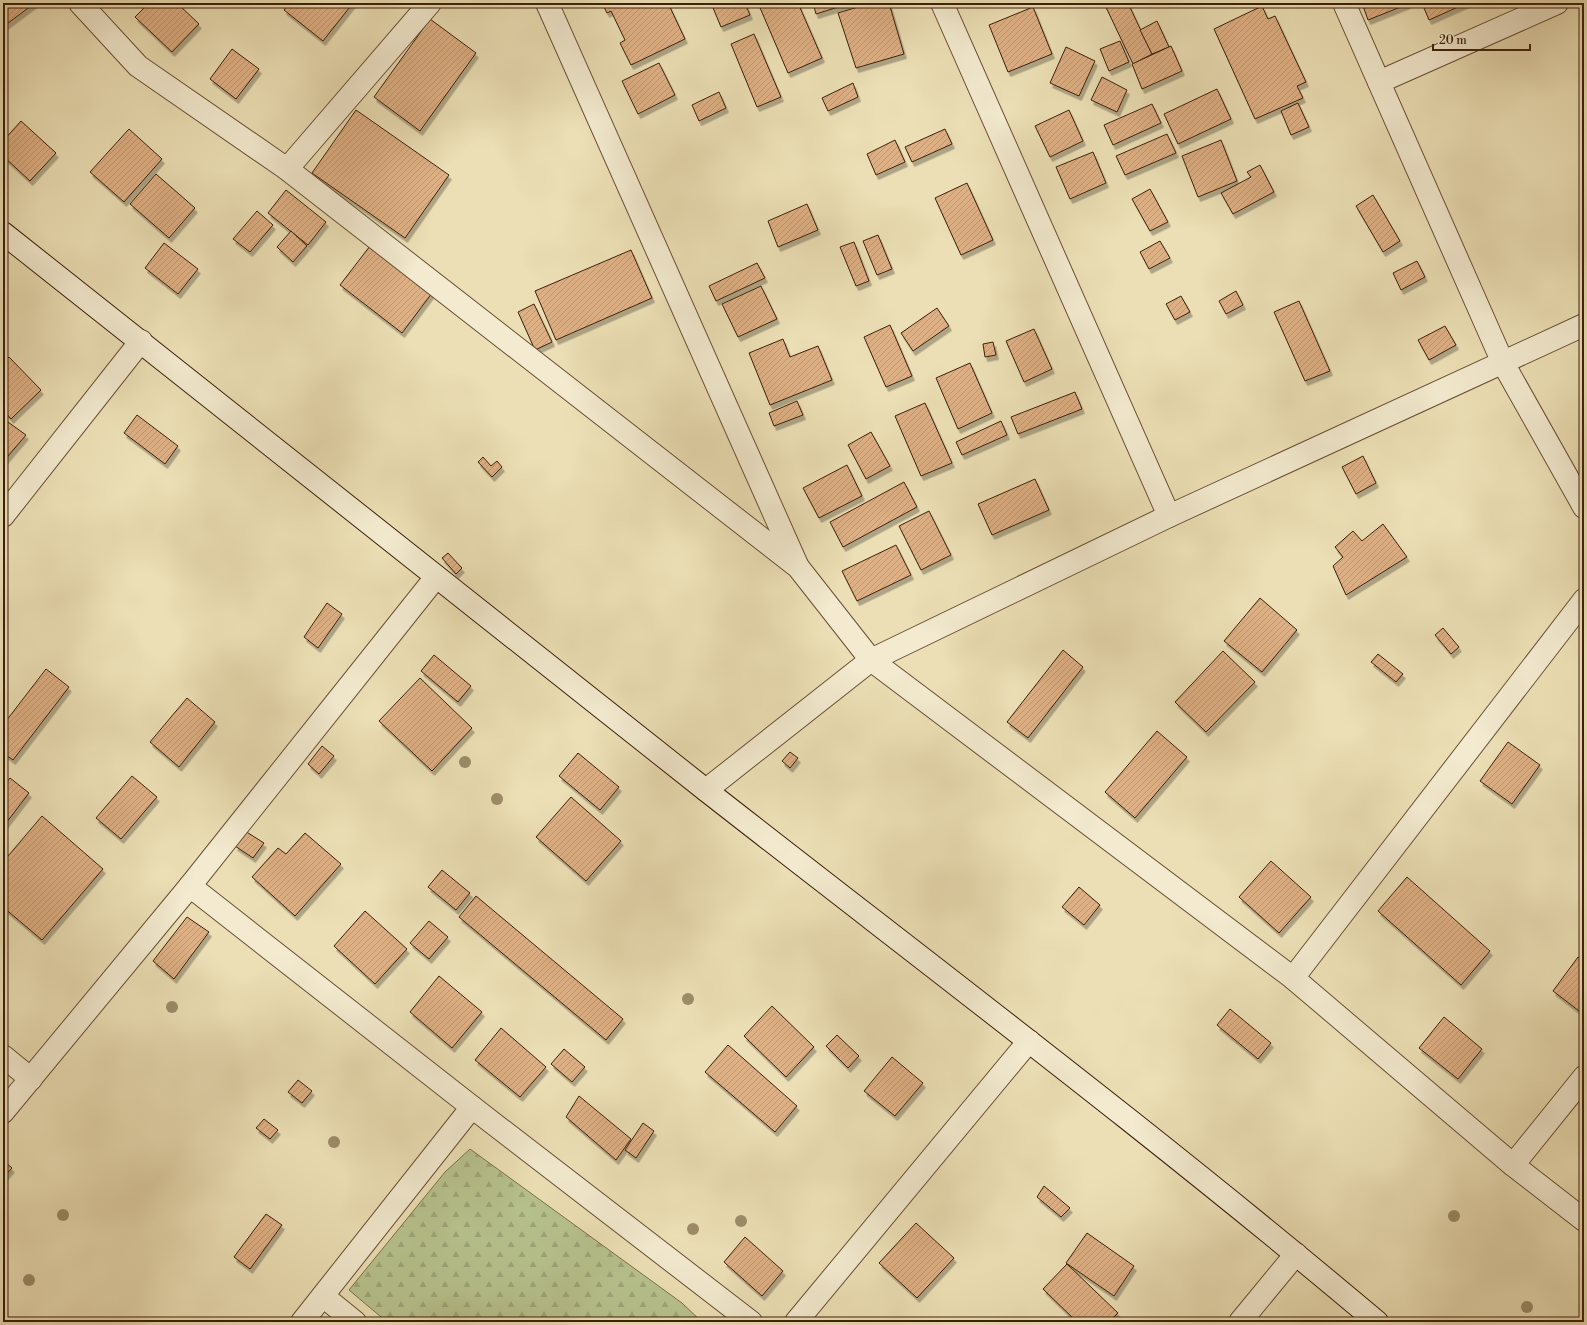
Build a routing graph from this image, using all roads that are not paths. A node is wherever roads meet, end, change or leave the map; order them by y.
1 (80, 3) edge
2 (430, 3) edge
3 (547, 3) edge
4 (942, 3) edge
5 (1344, 3) edge
6 (1556, 3) edge
7 (1379, 82) junction
8 (287, 169) junction
9 (3, 233) edge
10 (1584, 325) edge
11 (141, 342) junction
12 (1503, 362) junction
13 (1584, 507) edge
14 (3, 516) edge
15 (1169, 516) junction
16 (798, 567) junction
17 (436, 578) junction
18 (1584, 600) edge
19 (871, 660) junction
20 (706, 790) junction
21 (190, 886) junction
22 (1293, 978) junction
23 (1029, 1041) junction
24 (3, 1056) edge
25 (1584, 1078) edge
26 (31, 1079) junction
27 (472, 1107) junction
28 (3, 1112) edge
29 (1513, 1165) junction
30 (1584, 1220) edge
31 (1296, 1254) junction
32 (323, 1296) junction
33 (302, 1322) edge
34 (355, 1322) edge
35 (751, 1322) edge
36 (796, 1322) edge
37 (1240, 1322) edge
38 (1377, 1322) edge

1 - 8 street
2 - 8 street
3 - 16 street
4 - 15 street
5 - 7 street
6 - 7 street
7 - 12 street
8 - 16 street
9 - 11 street
10 - 12 street
11 - 14 street
11 - 17 street
12 - 13 street
12 - 15 street
15 - 19 street
16 - 19 street
17 - 20 street
17 - 21 street
18 - 22 street
19 - 20 street
19 - 22 street
20 - 23 street
21 - 26 street
21 - 27 street
22 - 29 street
23 - 31 street
23 - 36 street
24 - 26 street
25 - 29 street
26 - 28 street
27 - 32 street
27 - 35 street
29 - 30 street
31 - 37 street
31 - 38 street
32 - 33 street
32 - 34 street

